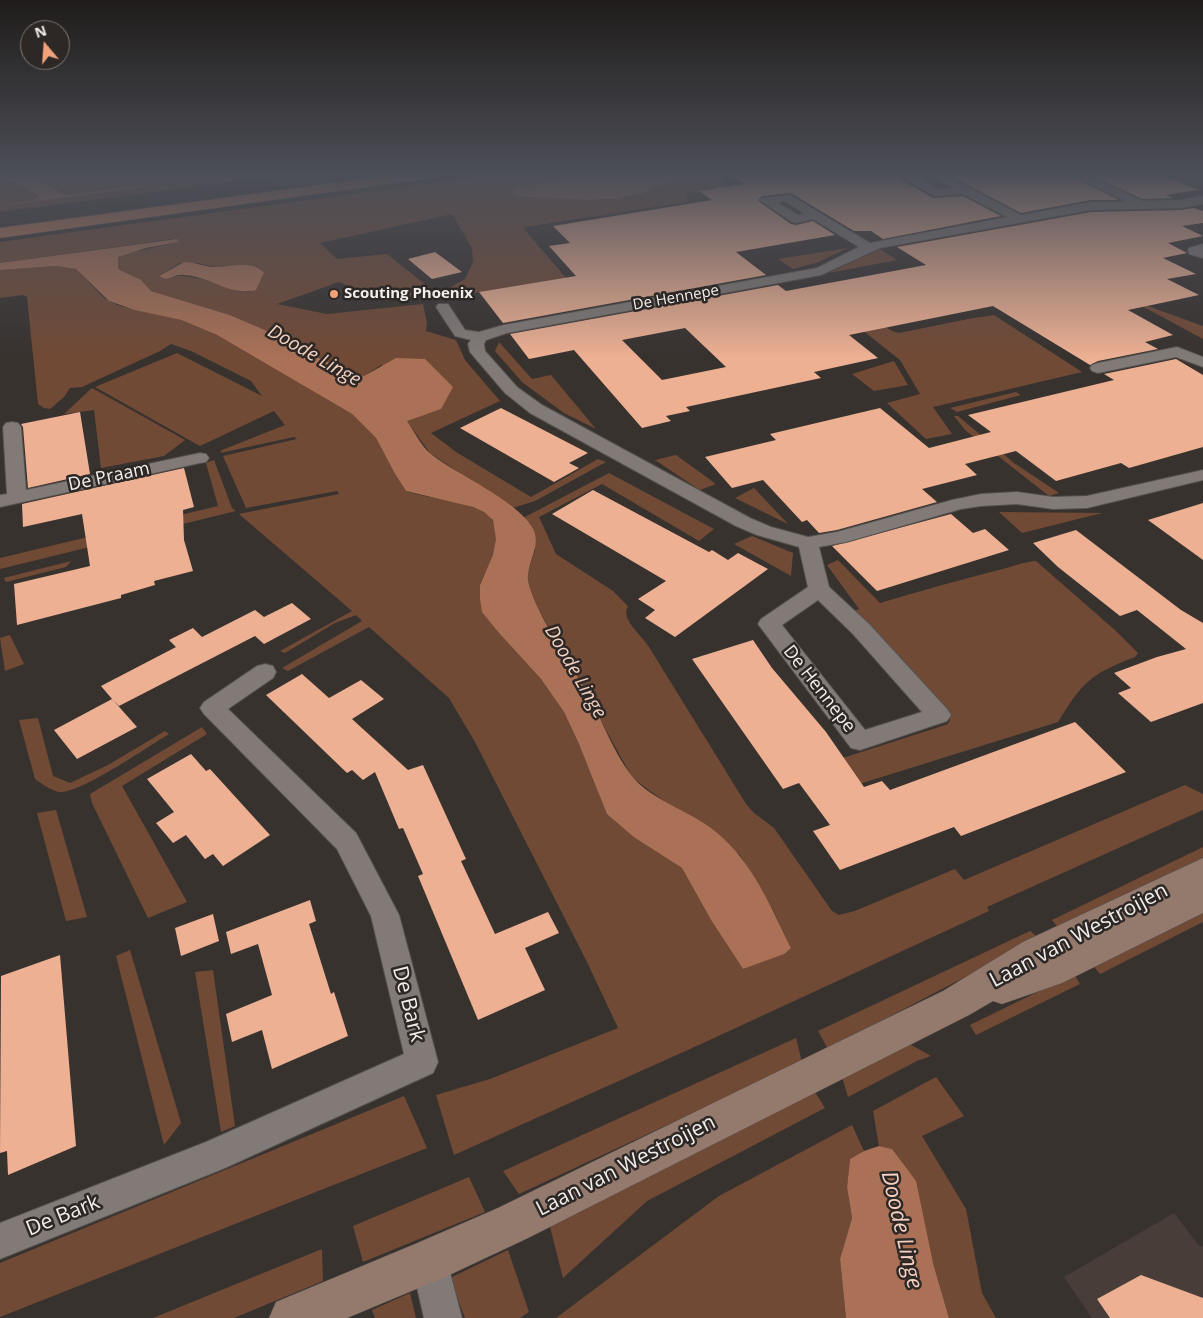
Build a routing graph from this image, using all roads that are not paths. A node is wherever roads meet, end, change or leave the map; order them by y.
1 (849, 236) edge
2 (927, 236) edge
3 (868, 247) junction
4 (1203, 248) edge
5 (1203, 254) edge
6 (443, 307) dead end
7 (480, 337) junction
8 (1203, 362) edge
9 (1098, 368) dead end
10 (12, 427) dead end
11 (200, 458) dead end
12 (1203, 475) edge
13 (1183, 480) junction
14 (1203, 494) edge
15 (9, 499) edge
16 (808, 543) junction
17 (819, 589) junction
18 (265, 672) dead end
19 (1203, 872) edge
20 (1203, 896) edge
21 (956, 1003) junction
22 (0, 1241) edge
23 (428, 1262) junction
24 (292, 1318) edge
25 (443, 1318) edge

1 - 3 street
2 - 3 street, De Hennepe
3 - 7 street, De Hennepe
4 - 5 street
6 - 7 street
7 - 16 street
8 - 9 street
10 - 15 street, De Praam
11 - 15 street, De Praam
12 - 13 street
13 - 14 street
13 - 16 street
16 - 17 street
17 - 17 street, De Hennepe
18 - 22 street, De Bark
19 - 21 street, Laan van Westroijen
20 - 21 street, Laan van Westroijen
21 - 23 street, Laan van Westroijen
23 - 24 street, Laan van Westroijen
23 - 25 street

